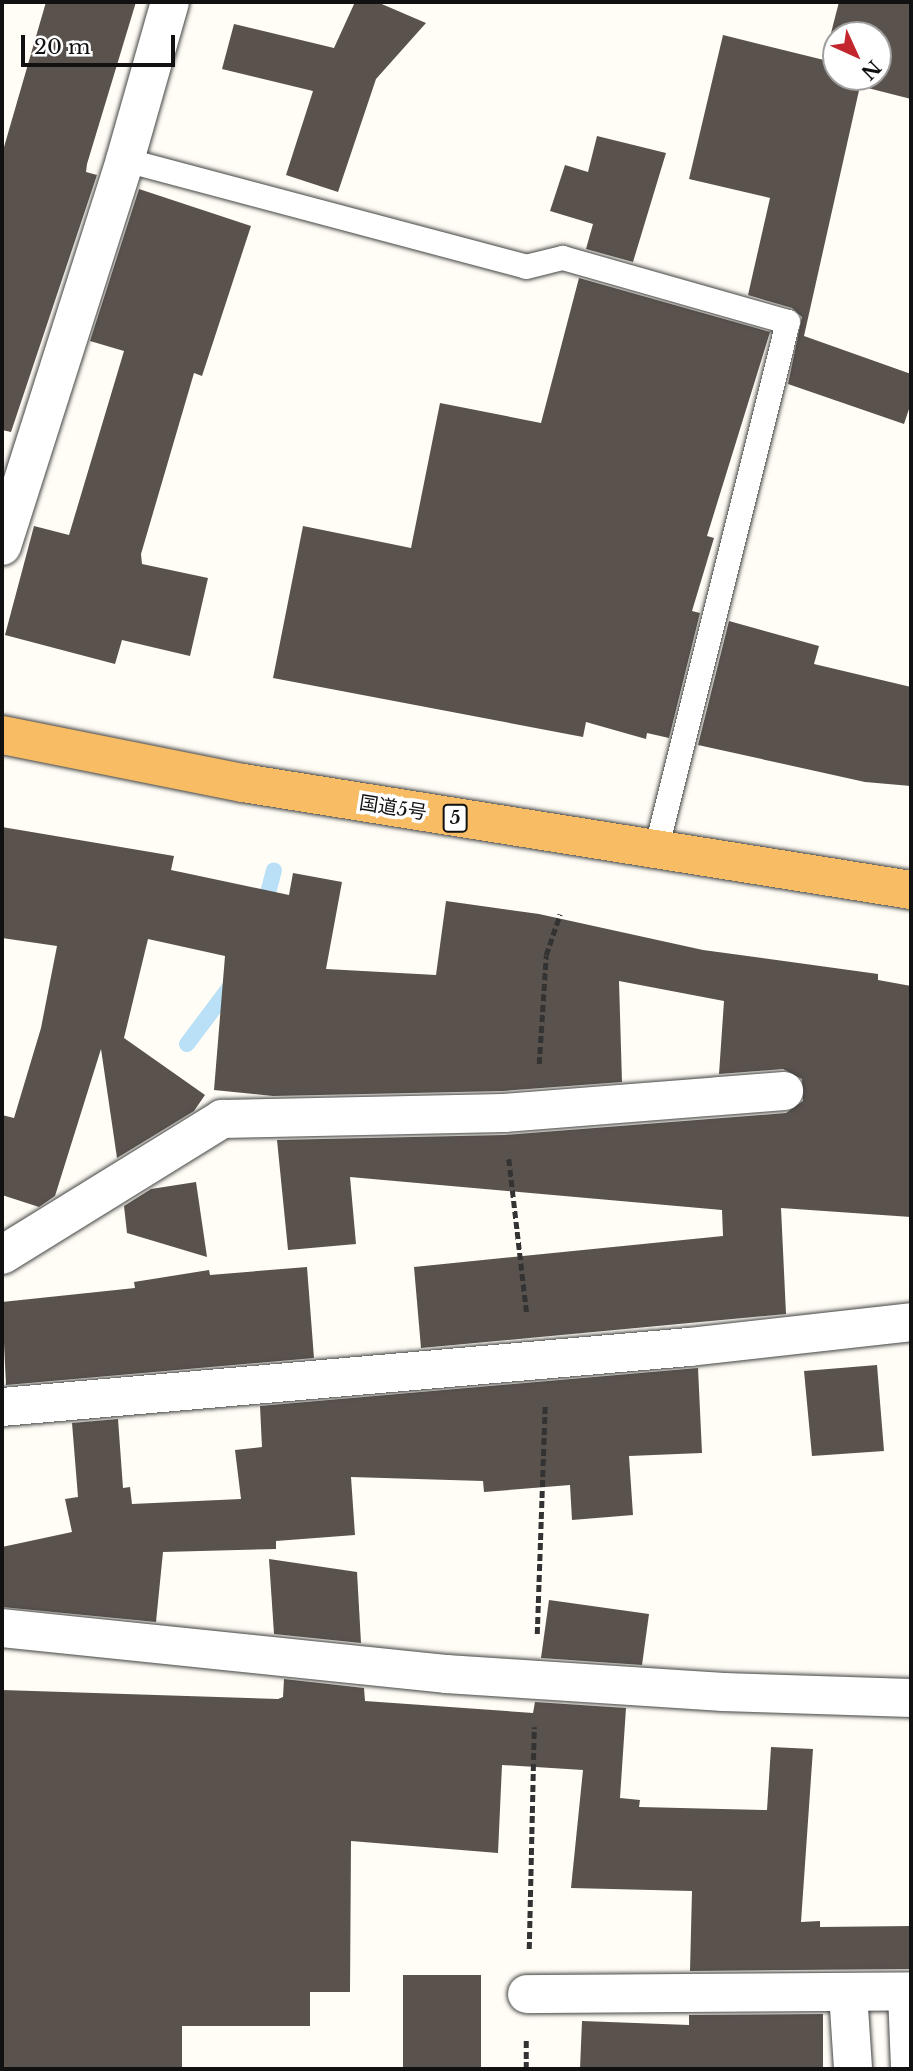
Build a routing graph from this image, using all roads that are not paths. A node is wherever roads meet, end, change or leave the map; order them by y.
1 (170, 2) edge
2 (125, 160) junction
3 (2, 546) edge
4 (2, 735) edge
5 (656, 851) junction
6 (911, 890) edge
7 (784, 1091) dead end
8 (2, 1255) edge
9 (911, 1322) edge
10 (2, 1407) edge
11 (2, 1628) edge
12 (911, 1698) edge
13 (909, 1992) edge
14 (848, 1993) junction
15 (527, 1994) dead end
16 (853, 2069) edge
17 (910, 2069) edge

1 - 2 street
2 - 3 street
2 - 5 lane
4 - 5 highway, 国道5号 / 5
5 - 6 highway, 国道5号 / 5
7 - 8 street
9 - 10 street
11 - 12 street
13 - 14 street
13 - 17 street
14 - 15 street
14 - 16 street

